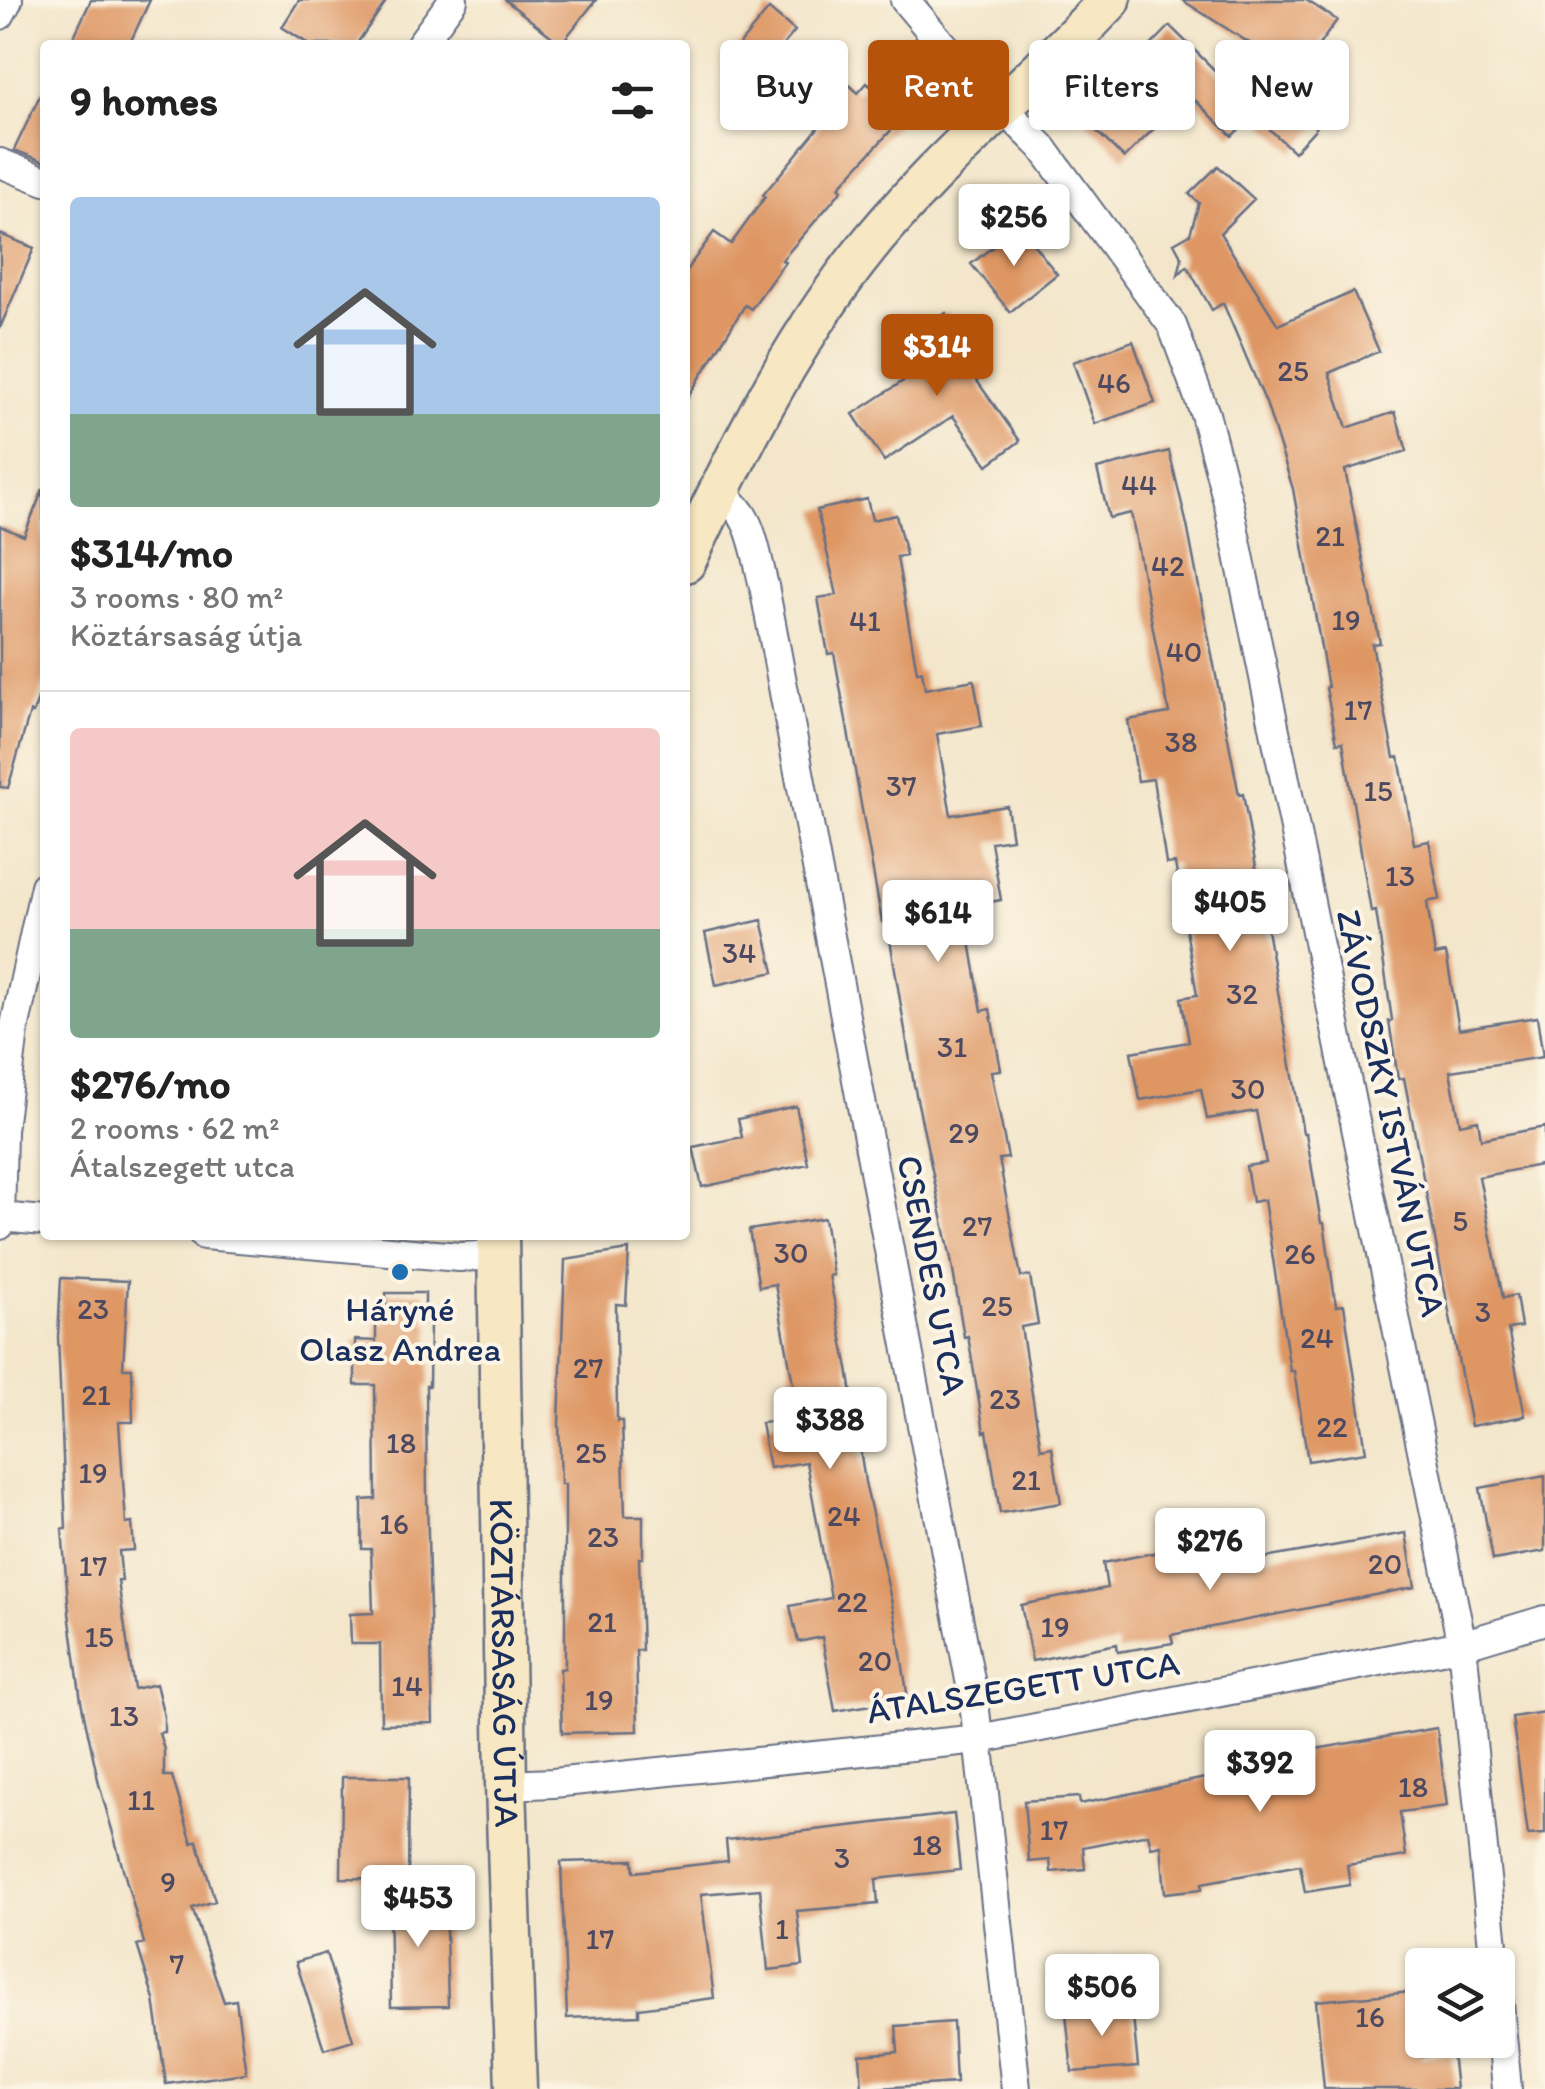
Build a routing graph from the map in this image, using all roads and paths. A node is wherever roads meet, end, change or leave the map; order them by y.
1 (8, 0) edge
2 (453, 0) edge
3 (905, 0) edge
4 (1110, 0) edge
5 (0, 15) edge
6 (424, 40) edge
7 (938, 40) edge
8 (1009, 96) edge
9 (1009, 114) edge
10 (976, 130) edge
11 (0, 162) edge
12 (40, 180) edge
13 (703, 505) edge
14 (690, 546) edge
15 (40, 909) edge
16 (0, 1221) edge
17 (40, 1221) edge
18 (262, 1240) edge
19 (498, 1245) edge
20 (1545, 1620) edge
21 (1462, 1646) junction
22 (979, 1739) junction
23 (506, 1785) junction
24 (1492, 1948) edge
25 (1505, 2058) edge
26 (516, 2089) edge
27 (1016, 2089) edge
28 (1508, 2089) edge

1 - 5 street
2 - 6 street
3 - 7 street, ZÁVODSZKY ISTVÁN UTCA
4 - 8 street
9 - 21 street, ZÁVODSZKY ISTVÁN UTCA
10 - 13 street
11 - 12 street
13 - 14 street
13 - 22 street, CSENDES UTCA
15 - 16 street
16 - 17 street
18 - 19 street
19 - 23 street, KÖZTÁRSASÁG ÚTJA
20 - 21 street, ÁTALSZEGETT UTCA
21 - 22 street, ÁTALSZEGETT UTCA
21 - 24 street, ZÁVODSZKY ISTVÁN UTCA
22 - 23 street, ÁTALSZEGETT UTCA
22 - 27 street, CSENDES UTCA
23 - 26 street, KÖZTÁRSASÁG ÚTJA
25 - 28 street

